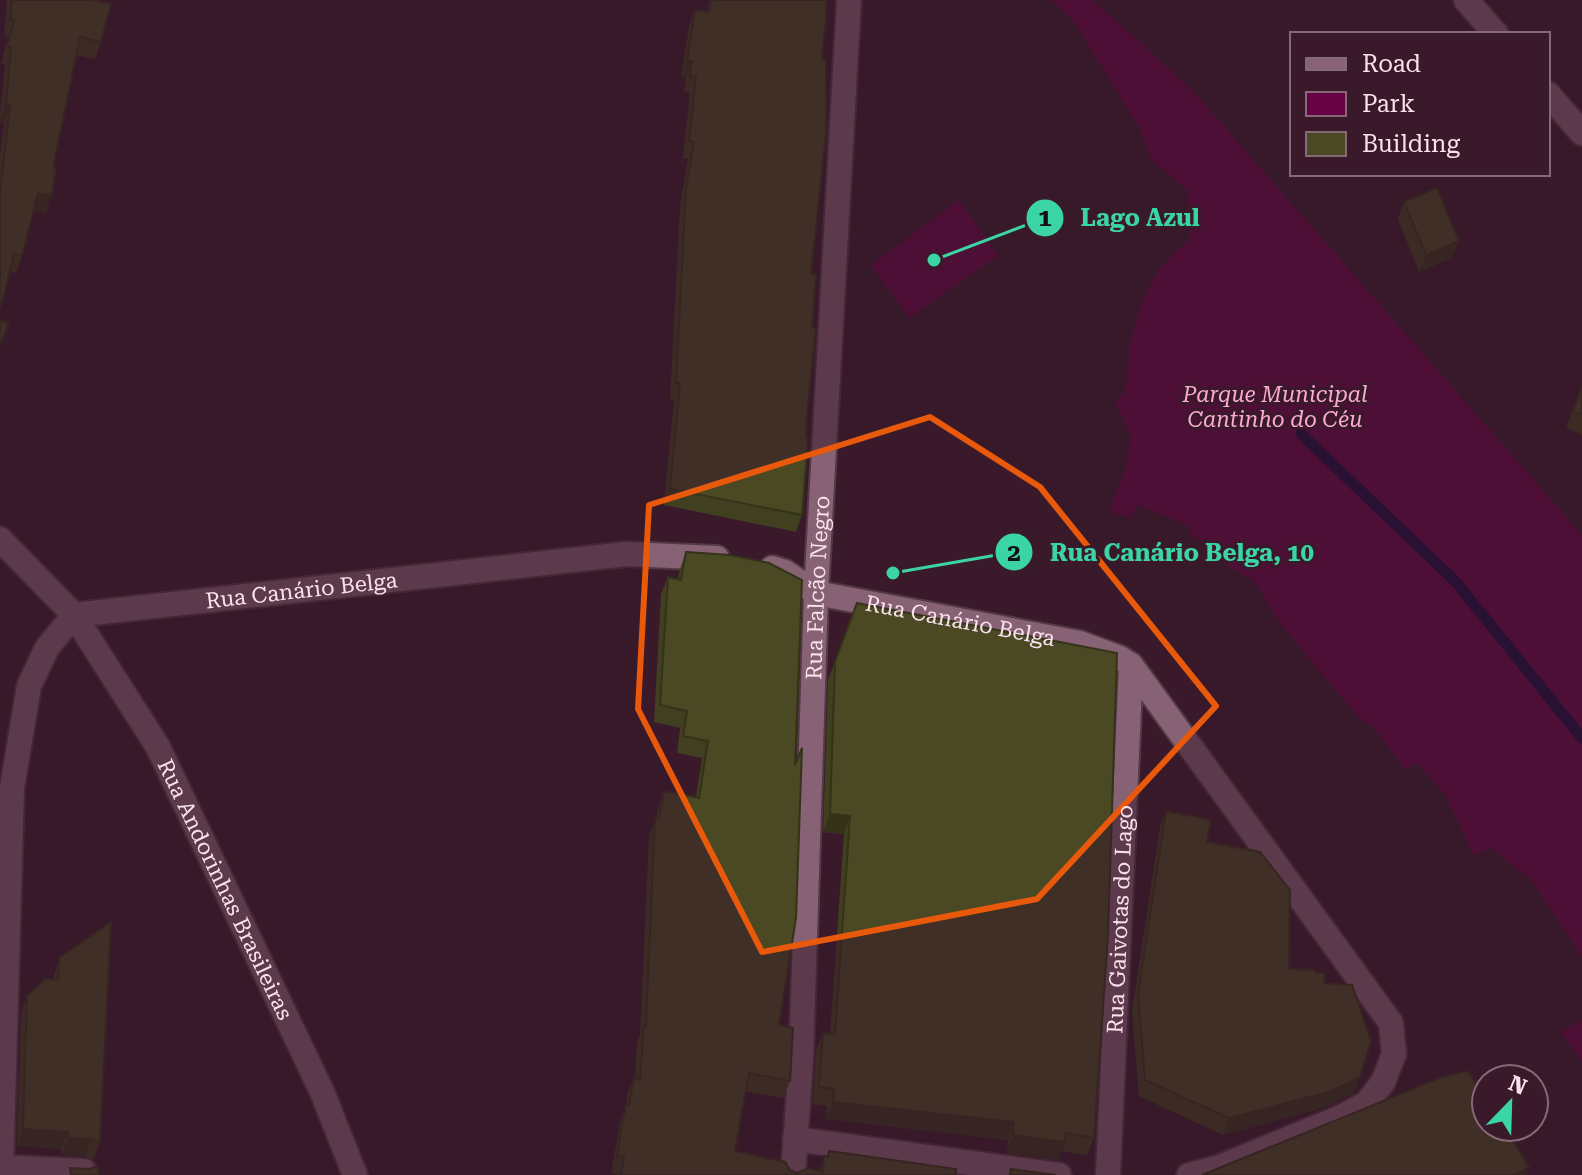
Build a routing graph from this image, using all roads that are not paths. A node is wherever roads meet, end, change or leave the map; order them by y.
1 (849, 0) edge
2 (1466, 0) edge
3 (1494, 32) edge
4 (1550, 96) edge
5 (1582, 133) edge
6 (0, 539) edge
7 (816, 593) junction
8 (74, 615) junction
9 (1131, 665) junction
10 (795, 1139) junction
11 (1, 1170) edge
12 (84, 1171) edge
13 (355, 1175) edge
14 (793, 1175) edge
15 (1059, 1175) edge
16 (1108, 1175) edge
17 (1189, 1175) edge

1 - 7 street, Rua Falcão Negro
2 - 3 street
4 - 5 street
6 - 8 street, Rua Andorinhas Brasileiras
7 - 8 street, Rua Canário Belga
7 - 9 street, Rua Canário Belga
7 - 10 street, Rua Falcão Negro
8 - 11 street
8 - 13 street, Rua Andorinhas Brasileiras
9 - 16 street, Rua Gaivotas do Lago
9 - 17 street, Rua Canário Belga
10 - 14 street, Rua Falcão Negro
10 - 15 street
11 - 12 street

